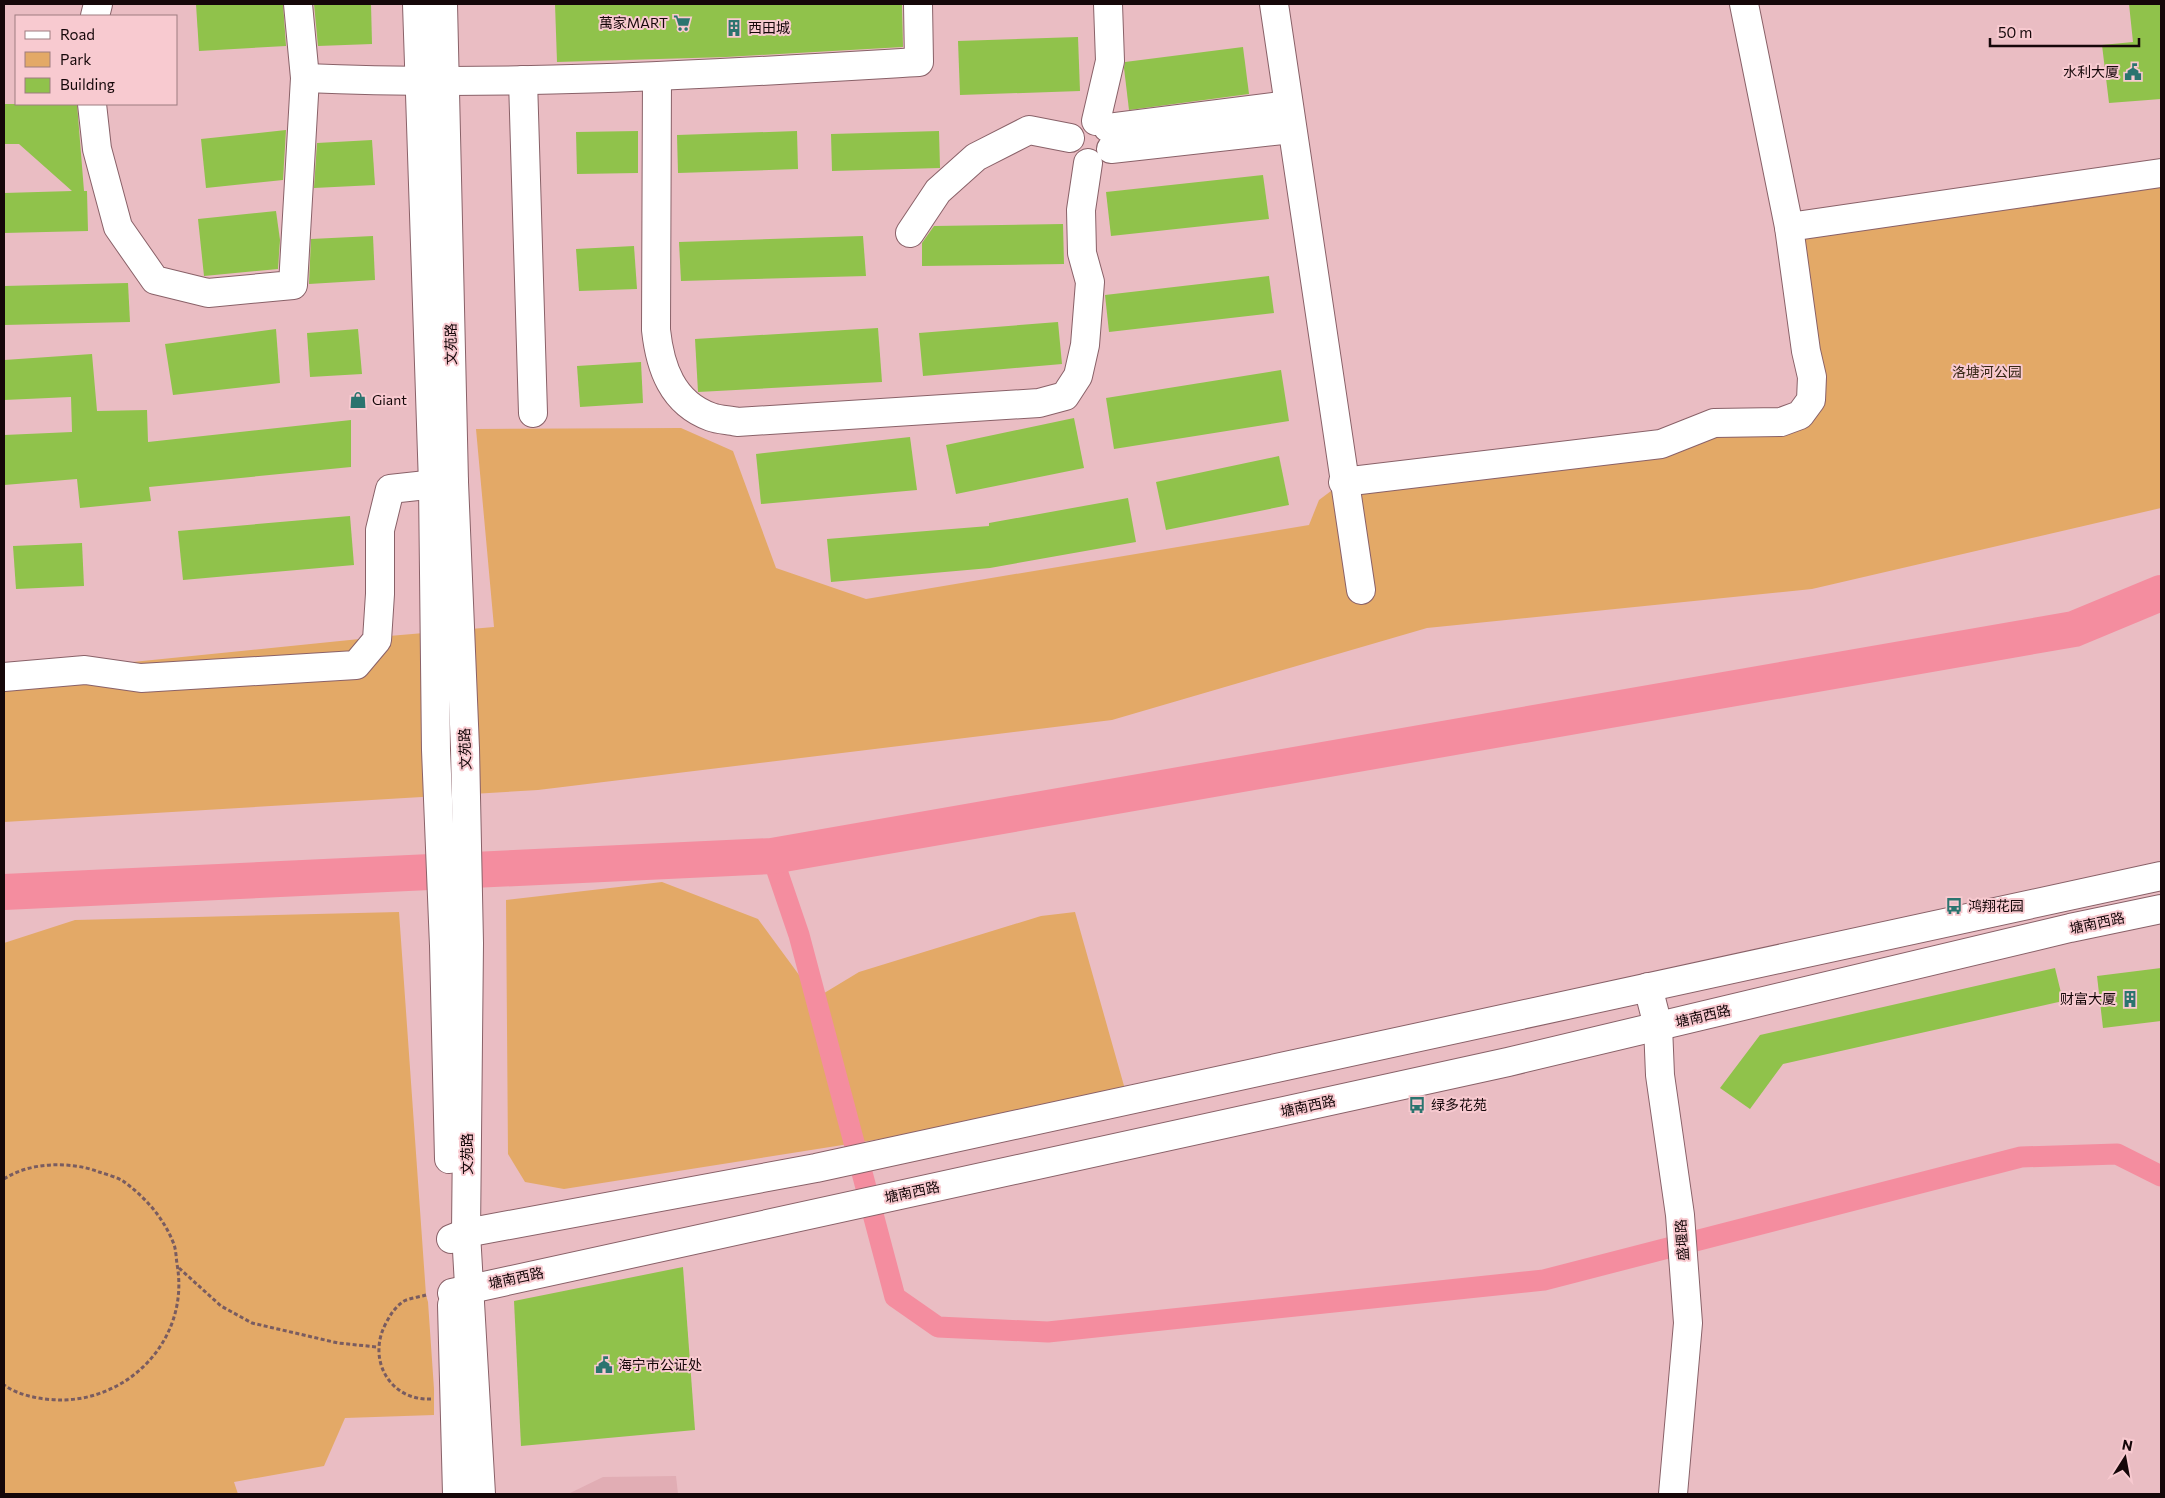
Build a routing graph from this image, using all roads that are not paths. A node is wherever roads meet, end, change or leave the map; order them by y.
1 (298, 4) edge
2 (417, 4) edge
3 (443, 4) edge
4 (918, 4) edge
5 (1108, 4) edge
6 (1274, 4) edge
7 (1744, 4) edge
8 (657, 77) junction
9 (305, 78) junction
10 (523, 80) junction
11 (432, 82) junction
12 (92, 105) edge
13 (1290, 117) junction
14 (1105, 133) junction
15 (1070, 138) junction
16 (1088, 163) junction
17 (2161, 173) edge
18 (1789, 227) junction
19 (910, 233) dead end
20 (533, 413) dead end
21 (1343, 482) junction
22 (443, 483) junction
23 (1361, 590) dead end
24 (4, 677) edge
25 (2161, 876) edge
26 (2161, 909) edge
27 (456, 944) junction
28 (1648, 987) junction
29 (1658, 1026) junction
30 (459, 1236) junction
31 (449, 1292) junction
32 (457, 1494) edge
33 (481, 1494) edge
34 (1673, 1494) edge

1 - 9 main road
2 - 11 main road, 文苑路
3 - 11 main road, 文苑路
4 - 8 main road
5 - 14 main road
6 - 13 main road
7 - 18 main road
8 - 10 main road
8 - 16 main road
9 - 11 main road
9 - 12 main road
10 - 11 main road
10 - 20 main road
11 - 22 main road, 文苑路
13 - 14 main road
13 - 21 main road
14 - 15 main road
14 - 16 main road
15 - 16 main road
15 - 19 main road
17 - 18 main road
18 - 21 main road
21 - 23 main road
22 - 24 main road
22 - 27 main road, 文苑路
22 - 27 main road, 文苑路
25 - 28 main road
26 - 29 main road, 塘南西路
27 - 30 main road, 文苑路
28 - 29 main road, 盛堰路
28 - 30 main road
29 - 31 main road, 塘南西路
29 - 34 main road, 盛堰路
30 - 31 main road, 文苑路
31 - 32 main road, 文苑路
31 - 33 main road, 文苑路

